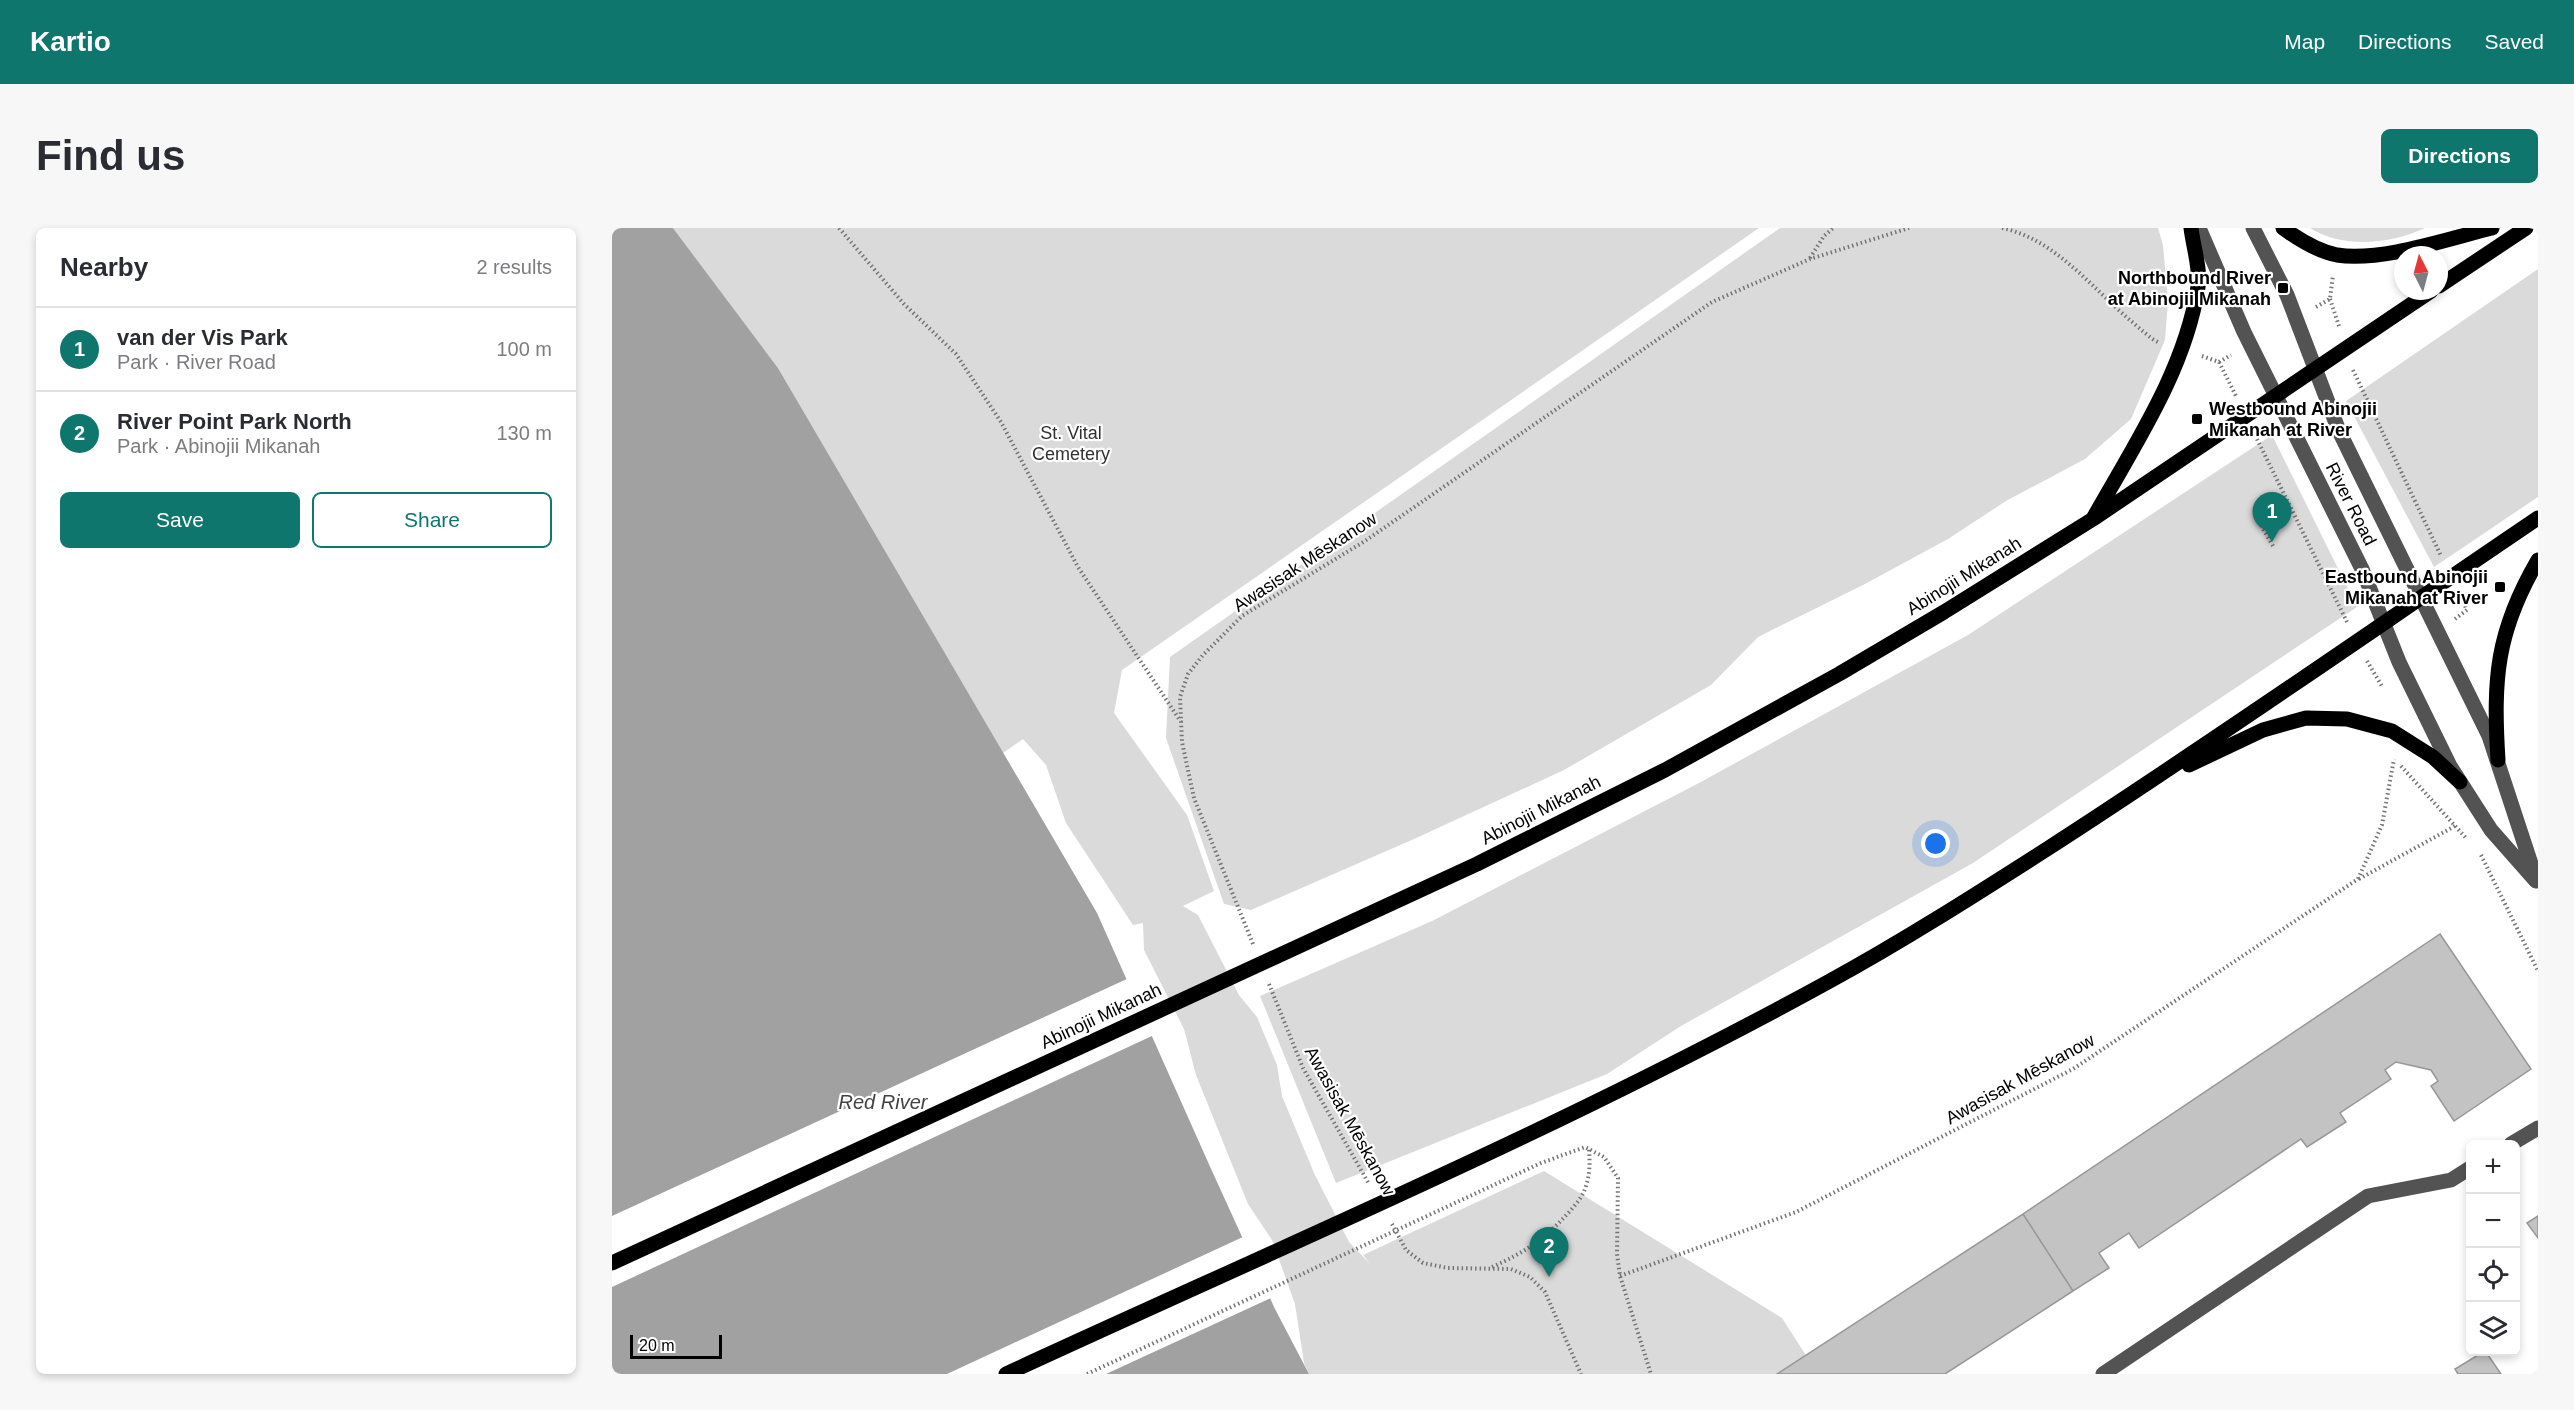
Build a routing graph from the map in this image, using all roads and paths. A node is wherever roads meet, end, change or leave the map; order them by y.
1 (839, 228) edge
2 (1833, 228) edge
3 (1909, 228) edge
4 (2002, 228) edge
5 (2191, 228) edge
6 (2199, 228) edge
7 (2253, 228) edge
8 (2283, 228) edge
9 (2492, 228) edge
10 (2526, 228) edge
11 (1810, 259) junction
12 (2448, 280) edge
13 (2330, 299) dead end
14 (2418, 300) edge
15 (2157, 342) dead end
16 (2346, 348) junction
17 (2219, 362) dead end
18 (2316, 369) junction
19 (2274, 396) junction
20 (2247, 418) junction
21 (2285, 495) junction
22 (2538, 518) edge
23 (2093, 519) junction
24 (2273, 546) dead end
25 (2538, 560) edge
26 (2451, 577) junction
27 (2421, 596) junction
28 (2467, 610) dead end
29 (2384, 622) junction
30 (2357, 641) junction
31 (2385, 691) dead end
32 (1181, 723) junction
33 (2389, 730) junction
34 (2394, 758) junction
35 (2498, 760) junction
36 (2460, 782) junction
37 (2148, 784) junction
38 (2455, 826) junction
39 (2469, 841) dead end
40 (2477, 849) dead end
41 (2358, 879) junction
42 (2537, 883) edge
43 (1254, 947) dead end
44 (2538, 970) edge
45 (1267, 980) dead end
46 (2538, 1128) edge
47 (2518, 1140) edge
48 (1589, 1149) junction
49 (2466, 1171) edge
50 (1372, 1189) dead end
51 (1389, 1220) dead end
52 (612, 1263) edge
53 (1489, 1269) junction
54 (1620, 1276) junction
55 (1006, 1374) edge
56 (1087, 1374) edge
57 (1581, 1374) edge
58 (1652, 1374) edge
59 (2103, 1374) edge

1 - 32 path
2 - 11 path
3 - 11 path, Awasisak Mēskanow
4 - 15 path
5 - 23 main road
6 - 19 street, River Road
7 - 18 street, River Road
8 - 9 main road
10 - 12 main road
11 - 32 path, Awasisak Mēskanow
13 - 16 path
14 - 16 main road, Abinojii Mikanah
16 - 18 main road, Abinojii Mikanah
16 - 26 path
17 - 20 path
18 - 19 main road, Abinojii Mikanah
18 - 27 street, River Road
19 - 20 main road, Abinojii Mikanah
19 - 29 street, River Road
20 - 21 path
20 - 23 main road, Abinojii Mikanah
21 - 24 path
21 - 30 path
22 - 26 main road
23 - 52 main road, Abinojii Mikanah
25 - 35 main road
26 - 27 main road
26 - 28 path
27 - 29 main road
27 - 35 street, River Road
29 - 30 main road
29 - 36 street, River Road
30 - 31 path
30 - 37 main road
32 - 43 path, Awasisak Mēskanow
33 - 34 path
33 - 36 main road
33 - 37 main road
34 - 38 path
34 - 41 path
35 - 42 street, River Road
36 - 42 street, River Road
37 - 55 main road
38 - 39 path
38 - 41 path, Awasisak Mēskanow
40 - 44 path
41 - 54 path, Awasisak Mēskanow
45 - 50 path, Awasisak Mēskanow
46 - 47 street
48 - 53 path
48 - 54 path
48 - 56 path
49 - 59 street
51 - 53 path, Awasisak Mēskanow
53 - 57 path, Awasisak Mēskanow
54 - 58 path

